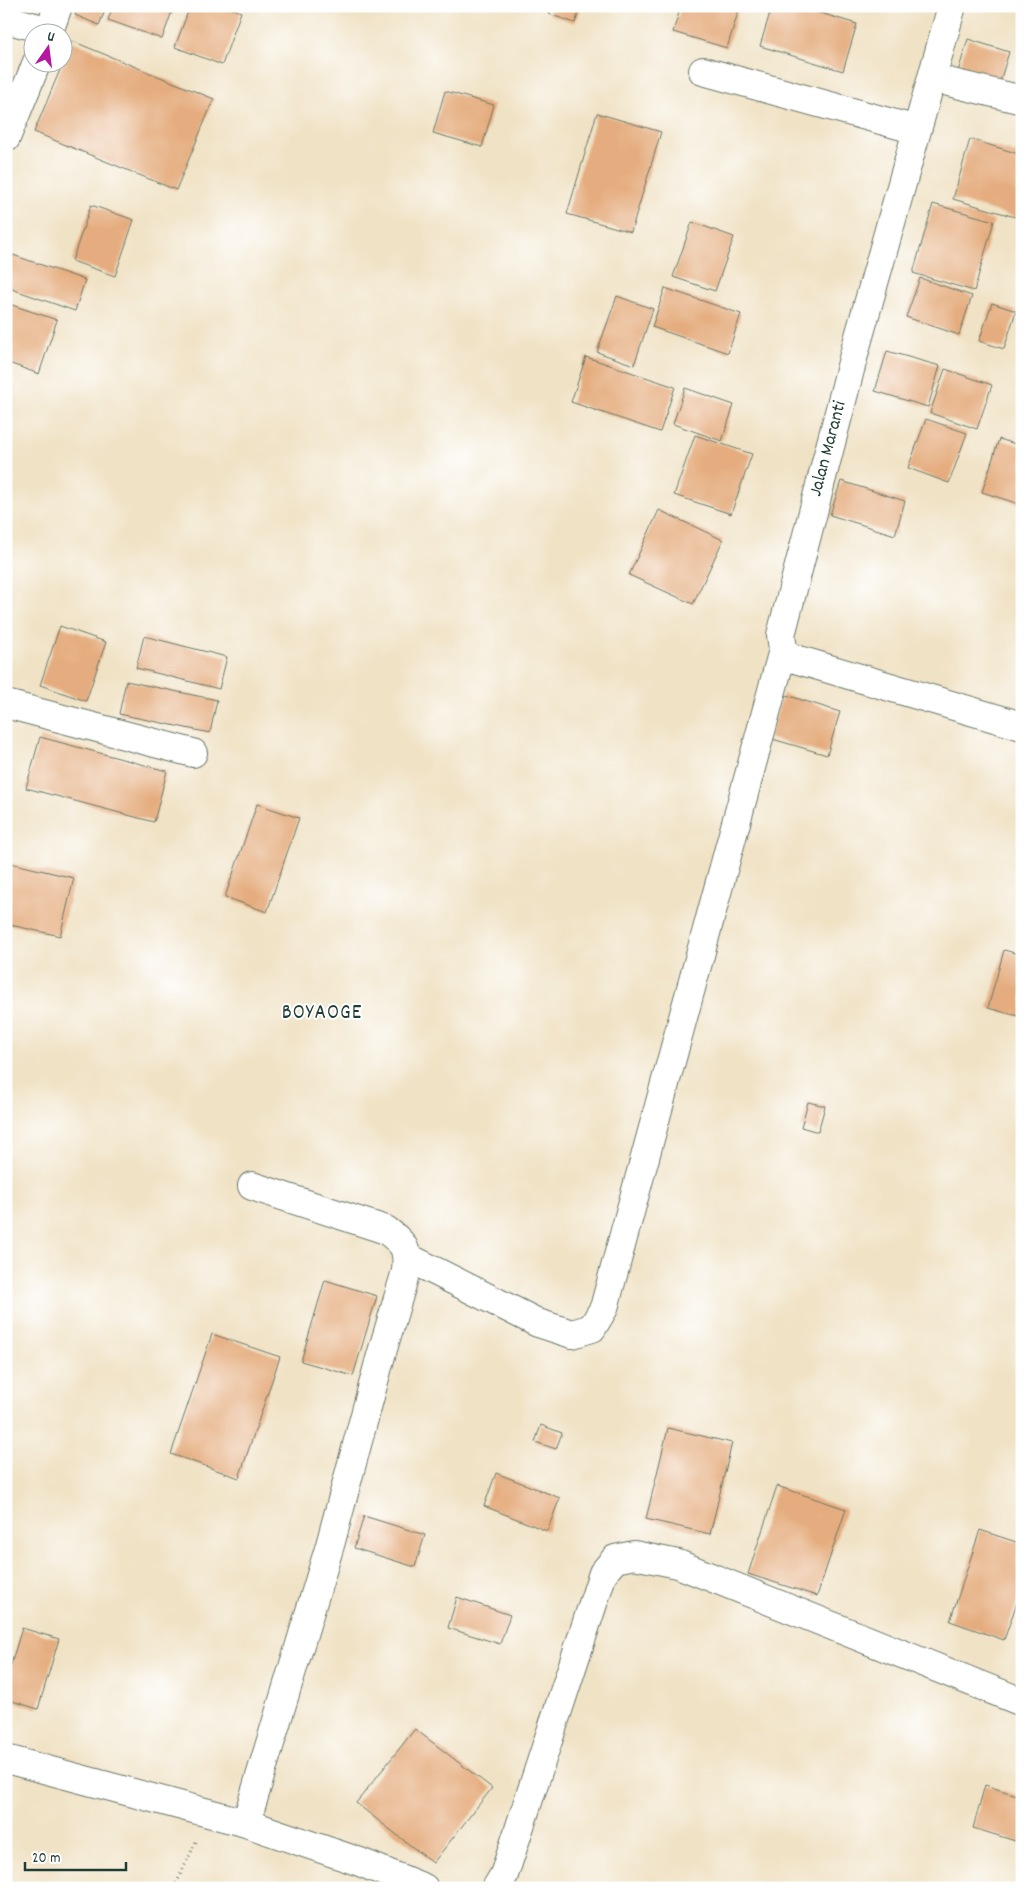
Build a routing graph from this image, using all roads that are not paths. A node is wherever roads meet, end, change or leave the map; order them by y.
1 (58, 6) edge
2 (952, 6) edge
3 (6, 19) edge
4 (52, 22) edge
5 (22, 24) edge
6 (703, 71) dead end
7 (33, 72) edge
8 (932, 78) junction
9 (1022, 100) edge
10 (917, 130) junction
11 (6, 138) edge
12 (783, 650) junction
13 (6, 704) edge
14 (1022, 726) edge
15 (193, 753) dead end
16 (252, 1186) dead end
17 (407, 1258) junction
18 (1022, 1702) edge
19 (6, 1759) edge
20 (246, 1822) junction
21 (424, 1888) edge
22 (496, 1888) edge

1 - 4 street
2 - 8 street, Jalan Maranti
3 - 5 street
6 - 10 street
7 - 11 street
8 - 9 street
8 - 10 street, Jalan Maranti
10 - 12 street, Jalan Maranti
12 - 14 street
12 - 17 street, Jalan Maranti
13 - 15 street
16 - 17 street
17 - 20 street
18 - 22 street
19 - 20 street
20 - 21 street

